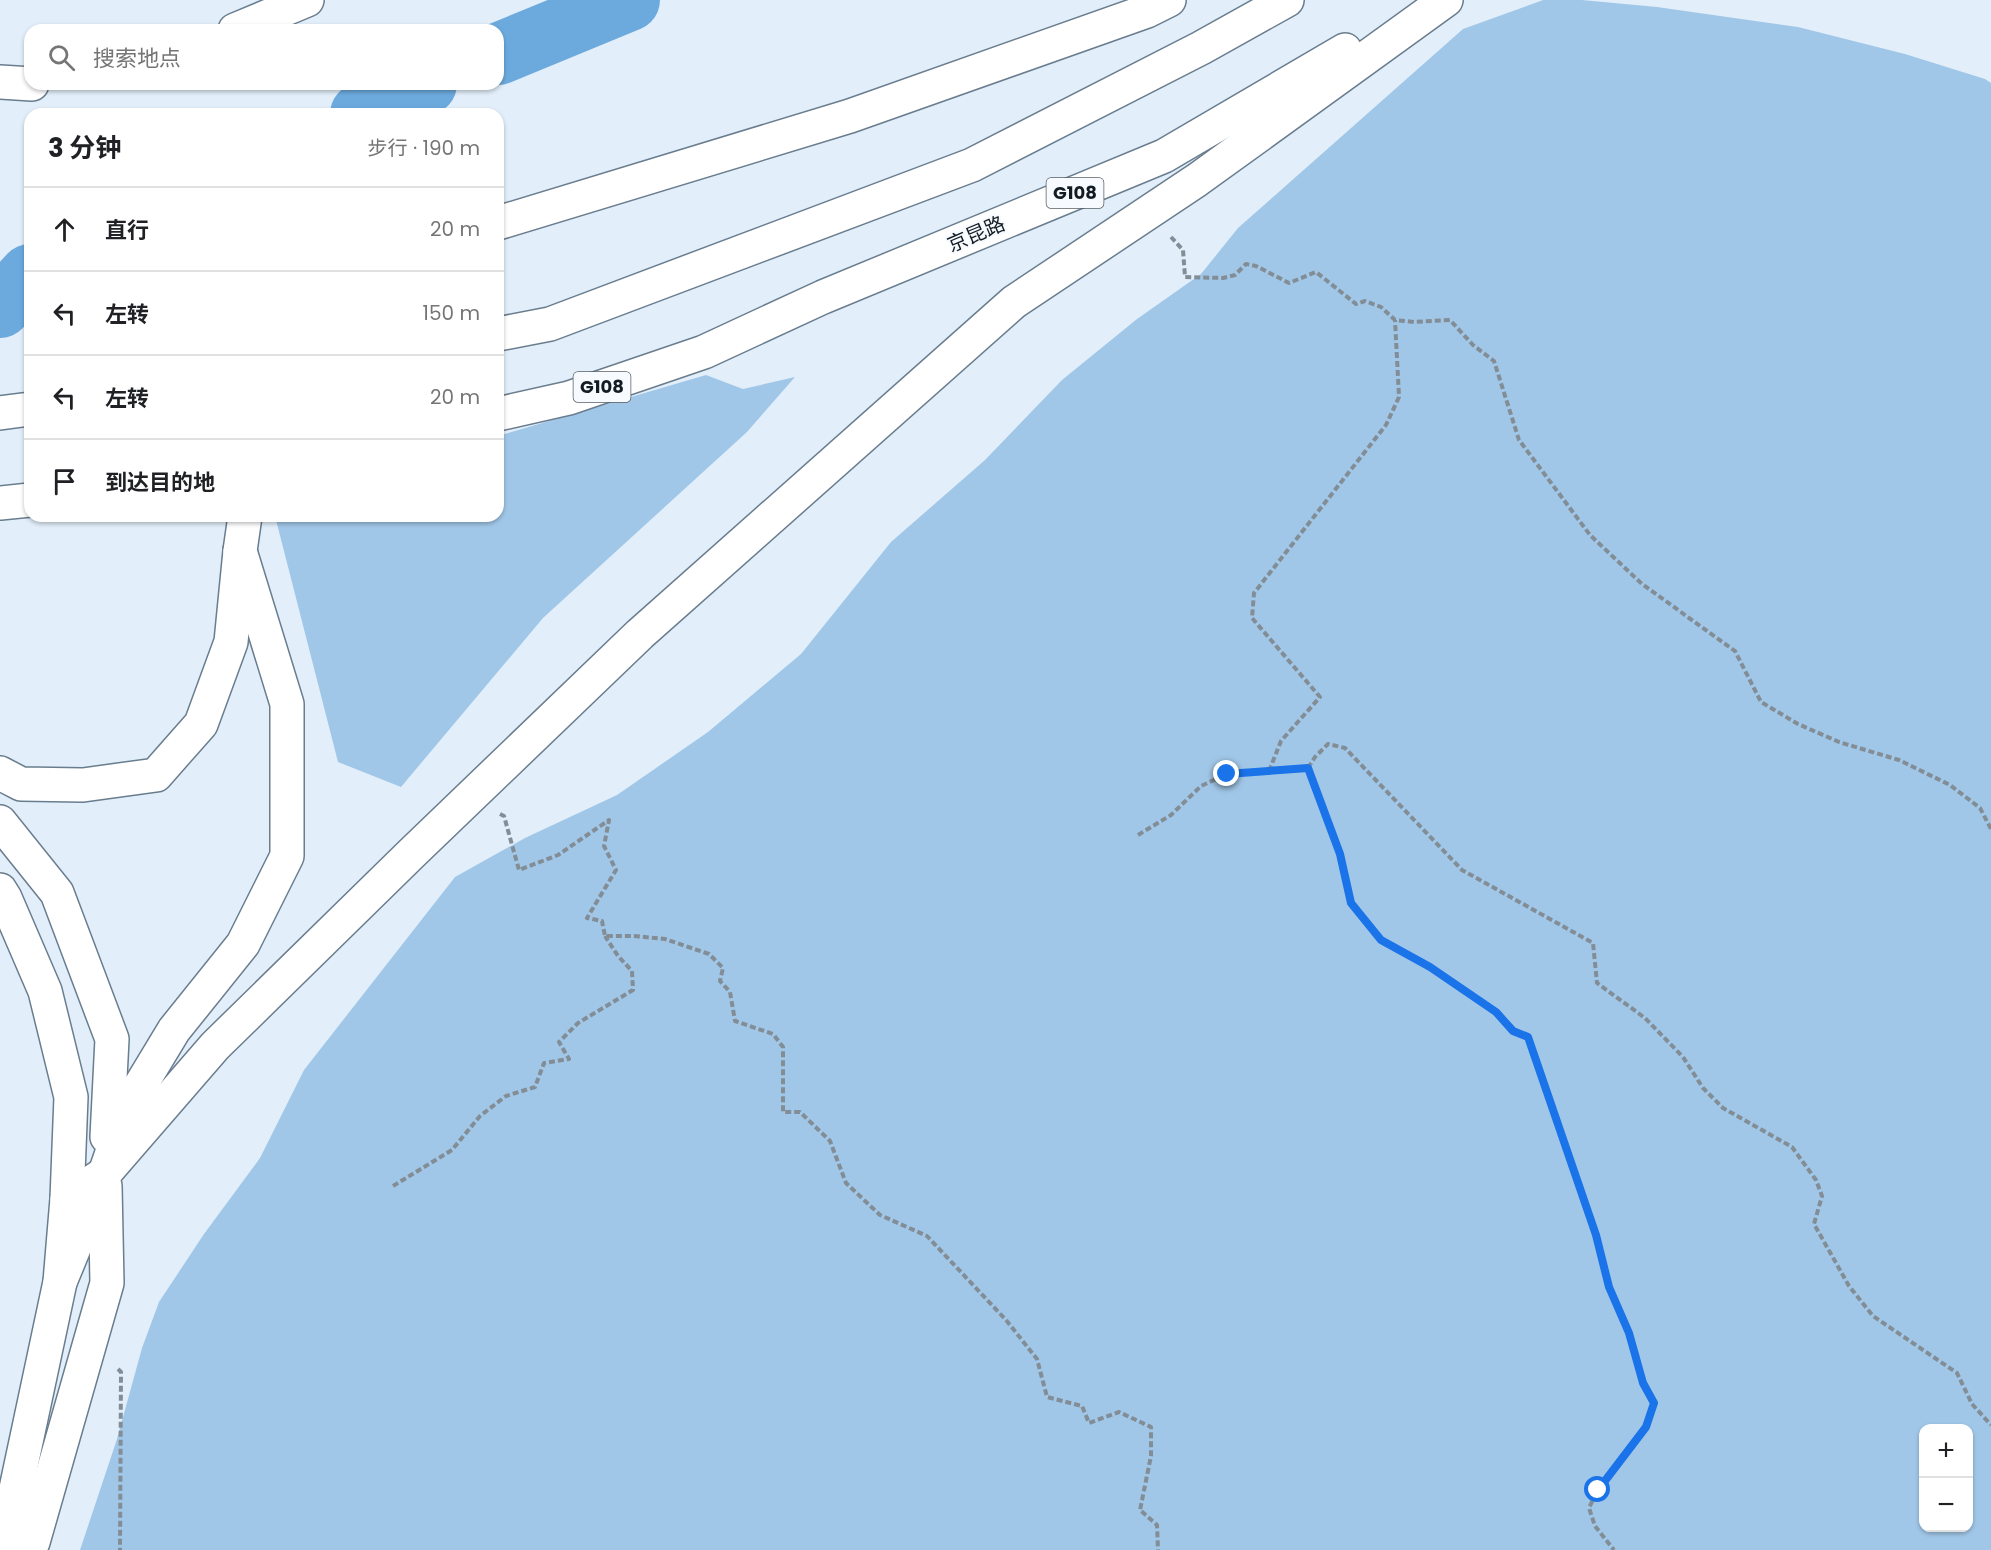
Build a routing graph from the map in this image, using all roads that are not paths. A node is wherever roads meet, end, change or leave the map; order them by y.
1 (307, 0) edge
2 (1169, 0) edge
3 (1287, 0) edge
4 (1429, 0) edge
5 (1446, 0) edge
6 (249, 24) edge
7 (0, 82) edge
8 (24, 84) edge
9 (504, 221) edge
10 (504, 333) edge
11 (24, 410) edge
12 (0, 413) edge
13 (504, 413) edge
14 (24, 501) edge
15 (0, 503) edge
16 (244, 522) edge
17 (240, 551) junction
18 (0, 773) edge
19 (0, 822) edge
20 (0, 890) edge
21 (105, 1173) junction
22 (68, 1199) junction
23 (60, 1282) junction
24 (3, 1550) edge
25 (28, 1550) edge

1 - 6 main road
2 - 9 main road
3 - 10 main road
4 - 13 main road, 京昆路 / G108
5 - 21 main road
7 - 8 main road
11 - 12 main road
14 - 15 main road
16 - 17 main road
17 - 18 main road
17 - 21 main road
19 - 21 main road
20 - 22 main road
21 - 22 main road
21 - 23 main road
21 - 25 main road
22 - 23 main road
23 - 24 main road

